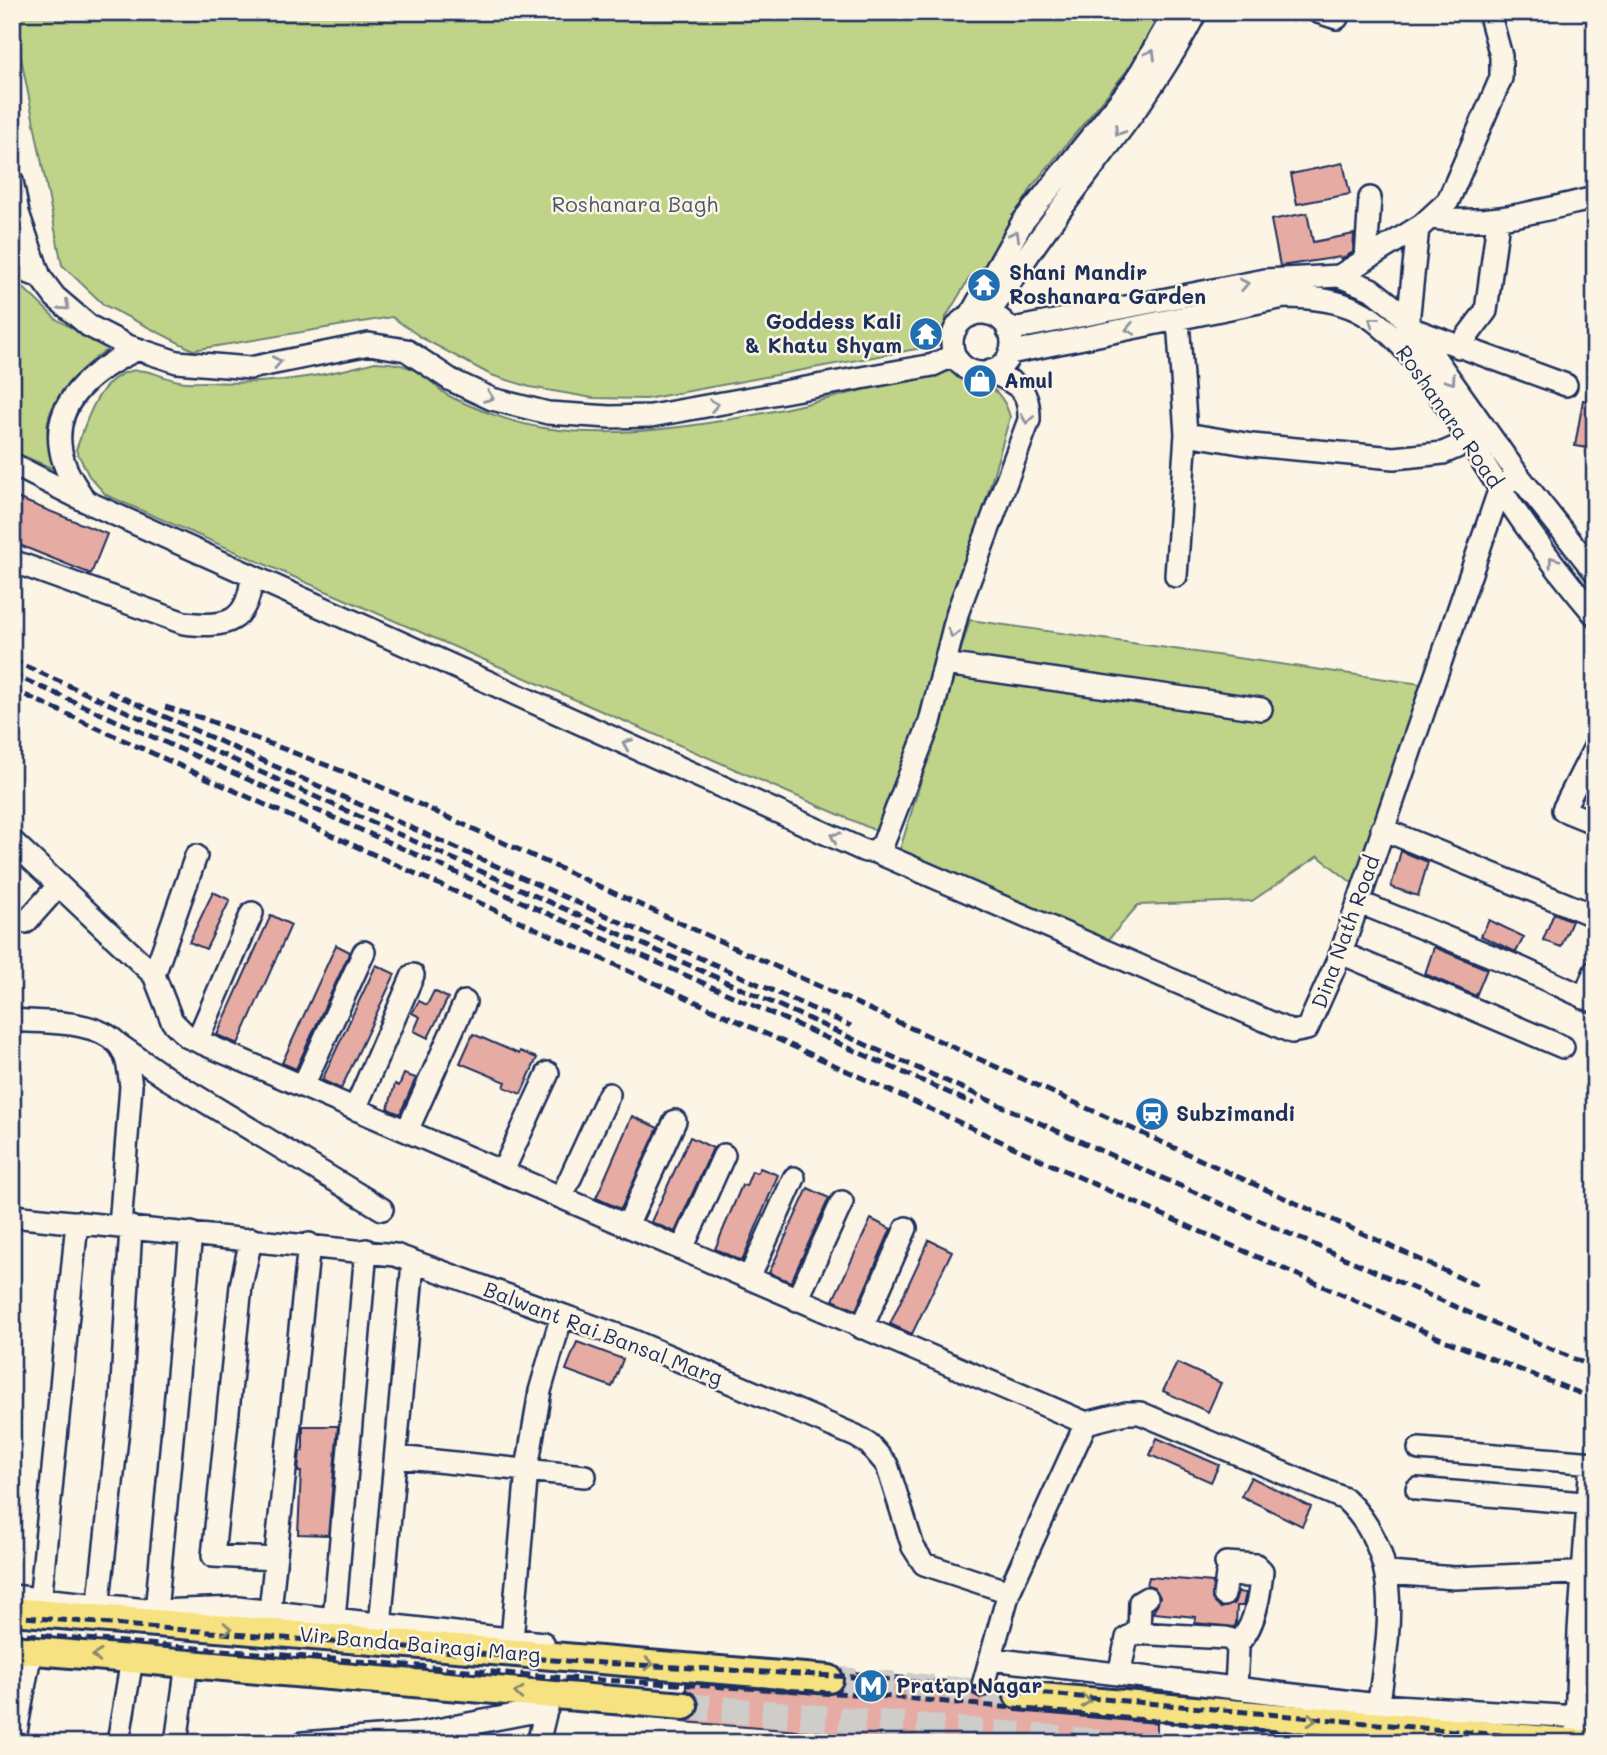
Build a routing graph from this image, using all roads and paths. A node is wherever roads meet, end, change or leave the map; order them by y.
1 (1175, 12) edge
2 (1196, 12) edge
3 (1489, 12) edge
4 (12, 181) edge
5 (1370, 198) dead end
6 (1595, 198) edge
7 (15, 212) edge
8 (1498, 221) junction
9 (1424, 223) junction
10 (1366, 258) junction
11 (12, 267) edge
12 (1339, 276) junction
13 (40, 277) junction
14 (979, 315) junction
15 (1178, 320) junction
16 (1411, 326) junction
17 (1008, 330) junction
18 (1459, 347) junction
19 (138, 349) junction
20 (1010, 353) junction
21 (954, 355) junction
22 (990, 371) junction
23 (1566, 385) dead end
24 (1186, 434) junction
25 (1468, 439) junction
26 (12, 464) edge
27 (1518, 475) junction
28 (1500, 488) junction
29 (85, 501) junction
30 (12, 561) edge
31 (1595, 572) edge
32 (252, 576) junction
33 (1176, 576) dead end
34 (1595, 615) edge
35 (945, 664) junction
36 (1261, 709) dead end
37 (1595, 747) edge
38 (1595, 823) edge
39 (1382, 829) junction
40 (12, 841) edge
41 (874, 852) junction
42 (196, 856) dead end
43 (59, 884) junction
44 (1358, 902) junction
45 (252, 912) dead end
46 (1595, 916) edge
47 (26, 922) dead end
48 (364, 952) dead end
49 (1341, 953) junction
50 (1595, 971) edge
51 (154, 975) junction
52 (413, 975) dead end
53 (1590, 1000) edge
54 (465, 1002) dead end
55 (12, 1020) edge
56 (197, 1041) junction
57 (119, 1045) junction
58 (1563, 1047) dead end
59 (548, 1073) dead end
60 (303, 1086) junction
61 (609, 1094) dead end
62 (355, 1108) junction
63 (675, 1121) dead end
64 (407, 1131) junction
65 (724, 1155) dead end
66 (503, 1171) junction
67 (794, 1178) dead end
68 (562, 1196) junction
69 (842, 1202) dead end
70 (382, 1209) dead end
71 (12, 1216) edge
72 (77, 1222) junction
73 (628, 1224) junction
74 (125, 1227) junction
75 (906, 1228) dead end
76 (191, 1233) junction
77 (251, 1239) junction
78 (309, 1244) junction
79 (366, 1250) junction
80 (682, 1250) junction
81 (413, 1263) junction
82 (749, 1278) junction
83 (797, 1300) junction
84 (562, 1315) junction
85 (862, 1328) junction
86 (1086, 1423) junction
87 (1419, 1450) dead end
88 (396, 1457) junction
89 (1593, 1463) edge
90 (527, 1469) junction
91 (585, 1476) dead end
92 (1416, 1489) dead end
93 (1591, 1504) edge
94 (275, 1559) junction
95 (1226, 1563) dead end
96 (1388, 1573) junction
97 (1589, 1573) edge
98 (1261, 1578) junction
99 (1009, 1592) junction
100 (1224, 1595) dead end
101 (12, 1596) edge
102 (1147, 1598) dead end
103 (40, 1606) junction
104 (12, 1611) edge
105 (98, 1611) junction
106 (270, 1611) junction
107 (156, 1617) junction
108 (334, 1628) junction
109 (379, 1632) junction
110 (1139, 1634) junction
111 (1236, 1644) junction
112 (512, 1646) junction
113 (22, 1649) edge
114 (132, 1659) junction
115 (991, 1659) junction
116 (187, 1664) junction
117 (1119, 1674) junction
118 (829, 1679) tunnel mouth
119 (984, 1685) dead end
120 (1236, 1688) junction
121 (1018, 1695) tunnel mouth
122 (548, 1702) junction
123 (684, 1706) tunnel mouth
124 (1377, 1715) junction
125 (1583, 1730) edge
126 (14, 1743) edge
127 (118, 1743) edge
128 (176, 1743) edge
129 (303, 1743) edge
130 (538, 1743) edge

14 -> 1 street
2 -> 14 street
3 - 9 street
4 - 7 street
5 - 10 street
6 - 8 street
7 - 13 street
8 - 9 street
8 - 18 street
9 - 10 street
9 - 16 street
10 - 12 street
11 - 13 street
12 - 16 street, Roshanara Road
17 -> 12 street, Roshanara Road
13 -> 19 street
14 - 17 street
14 - 21 street
15 -> 20 street, Roshanara Road
15 - 24 street
25 -> 15 street, Roshanara Road
16 - 18 street
16 -> 27 street, Roshanara Road
17 - 20 street
18 - 23 street
19 -> 21 street
19 - 29 street
20 - 22 street
21 - 22 street
22 -> 35 street
24 - 25 street
24 - 33 street
25 - 28 street, Roshanara Road
26 - 29 street, Dina Nath Road
27 - 28 street
27 - 31 street, Roshanara Road
34 -> 28 street, Roshanara Road
28 - 39 street, Dina Nath Road
29 - 32 street, Dina Nath Road
30 - 32 street
41 -> 32 street, Dina Nath Road
35 - 36 street
35 - 41 street
37 - 38 street
39 - 44 street, Dina Nath Road
39 - 46 street
40 - 43 street
41 - 49 street, Dina Nath Road
42 - 51 street
43 - 47 street
43 - 51 street
44 - 49 street, Dina Nath Road
44 - 53 street
45 - 56 street
48 - 60 street
49 - 58 street
50 - 53 street
51 - 56 street
52 - 62 street
54 - 64 street
55 - 57 street
56 - 60 street
57 - 70 street
57 - 74 street
59 - 66 street
60 - 62 street
61 - 68 street
62 - 64 street
63 - 73 street
64 - 66 street
65 - 80 street
66 - 68 street
67 - 82 street
68 - 73 street
69 - 83 street
71 - 72 street, Balwant Rai Bansal Marg
72 - 74 street, Balwant Rai Bansal Marg
72 - 103 street
73 - 80 street
74 - 76 street, Balwant Rai Bansal Marg
74 - 105 street
75 - 85 street
76 - 77 street, Balwant Rai Bansal Marg
76 - 107 street
77 - 78 street, Balwant Rai Bansal Marg
77 - 94 street
78 - 79 street, Balwant Rai Bansal Marg
78 - 94 street
79 - 81 street, Balwant Rai Bansal Marg
79 - 108 street
80 - 82 street
81 - 84 street, Balwant Rai Bansal Marg
81 - 88 street
82 - 83 street
83 - 85 street
84 - 90 street
84 - 99 street, Balwant Rai Bansal Marg
85 - 86 street
86 - 96 street
86 - 99 street
87 - 89 street
88 - 90 street
88 - 109 street
89 - 93 street
90 - 91 street
90 - 112 street
92 - 93 street
93 - 97 street
94 - 106 street
95 - 98 street
96 - 97 street
96 - 124 street
97 - 125 street
98 - 100 street
98 - 111 street
99 - 115 street
101 - 103 street
102 - 110 street
103 - 104 main road, Vir Banda Bairagi Marg
103 - 105 main road, Vir Banda Bairagi Marg
105 - 107 main road, Vir Banda Bairagi Marg
106 - 107 street
106 - 108 street
107 -> 108 main road, Vir Banda Bairagi Marg
108 - 109 main road, Vir Banda Bairagi Marg
109 - 112 main road, Vir Banda Bairagi Marg
110 - 111 street
110 - 117 street
111 - 120 street
112 -> 118 main road, Vir Banda Bairagi Marg
114 -> 113 main road, Vir Banda Bairagi Marg
113 - 126 street
114 - 116 main road, Vir Banda Bairagi Marg
114 - 127 street
115 - 117 street
115 - 119 street
122 -> 116 main road, Vir Banda Bairagi Marg
116 - 128 street
117 - 120 street
120 - 124 street
121 -> 124 main road
122 - 123 main road, Vir Banda Bairagi Marg
122 - 129 street
122 - 130 street
124 - 125 main road

